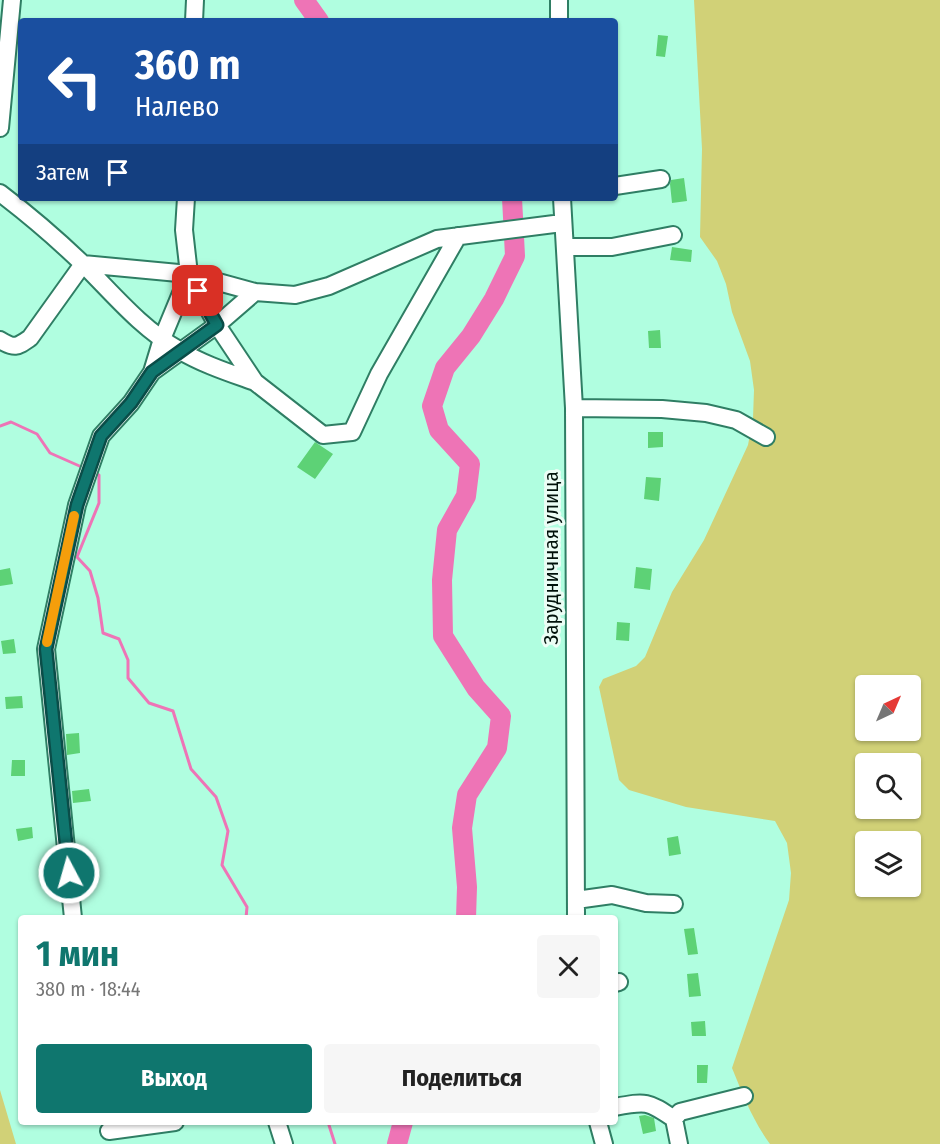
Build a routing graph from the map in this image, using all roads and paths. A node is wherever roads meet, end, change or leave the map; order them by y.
1 (12, 0) edge
2 (195, 0) edge
3 (559, 0) edge
4 (194, 18) edge
5 (559, 18) edge
6 (0, 128) edge
7 (661, 180) dead end
8 (618, 186) edge
9 (0, 193) edge
10 (186, 201) edge
11 (562, 201) edge
12 (562, 223) junction
13 (673, 235) dead end
14 (458, 236) junction
15 (566, 247) junction
16 (83, 264) junction
17 (189, 274) junction
18 (255, 292) junction
19 (217, 325) junction
20 (162, 339) junction
21 (0, 340) edge
22 (180, 351) junction
23 (152, 372) junction
24 (255, 382) junction
25 (574, 408) junction
26 (766, 436) dead end
27 (576, 900) junction
28 (674, 904) dead end
29 (73, 915) edge
30 (576, 915) edge
31 (744, 1096) dead end
32 (618, 1106) edge
33 (674, 1119) junction
34 (156, 1125) edge
35 (278, 1125) edge
36 (599, 1125) edge
37 (110, 1132) edge
38 (284, 1144) edge
39 (604, 1144) edge
40 (679, 1144) edge

1 - 6 street
2 - 4 street
3 - 5 street
7 - 8 street
9 - 16 street
10 - 17 street
11 - 12 street, Зарудничная улица
12 - 14 street
12 - 15 street, Зарудничная улица
13 - 15 street
14 - 18 street
14 - 24 street
15 - 25 street, Зарудничная улица
16 - 17 street
16 - 20 street
16 - 21 street
17 - 18 street
17 - 19 street
17 - 20 street
18 - 19 street
19 - 22 street
19 - 24 street
20 - 22 street
20 - 23 street
22 - 23 street
22 - 24 street
23 - 29 street
25 - 26 street
25 - 27 street, Зарудничная улица
27 - 28 street
27 - 30 street, Зарудничная улица
31 - 33 street
32 - 33 street
33 - 40 street
34 - 37 street
35 - 38 street
36 - 39 street

